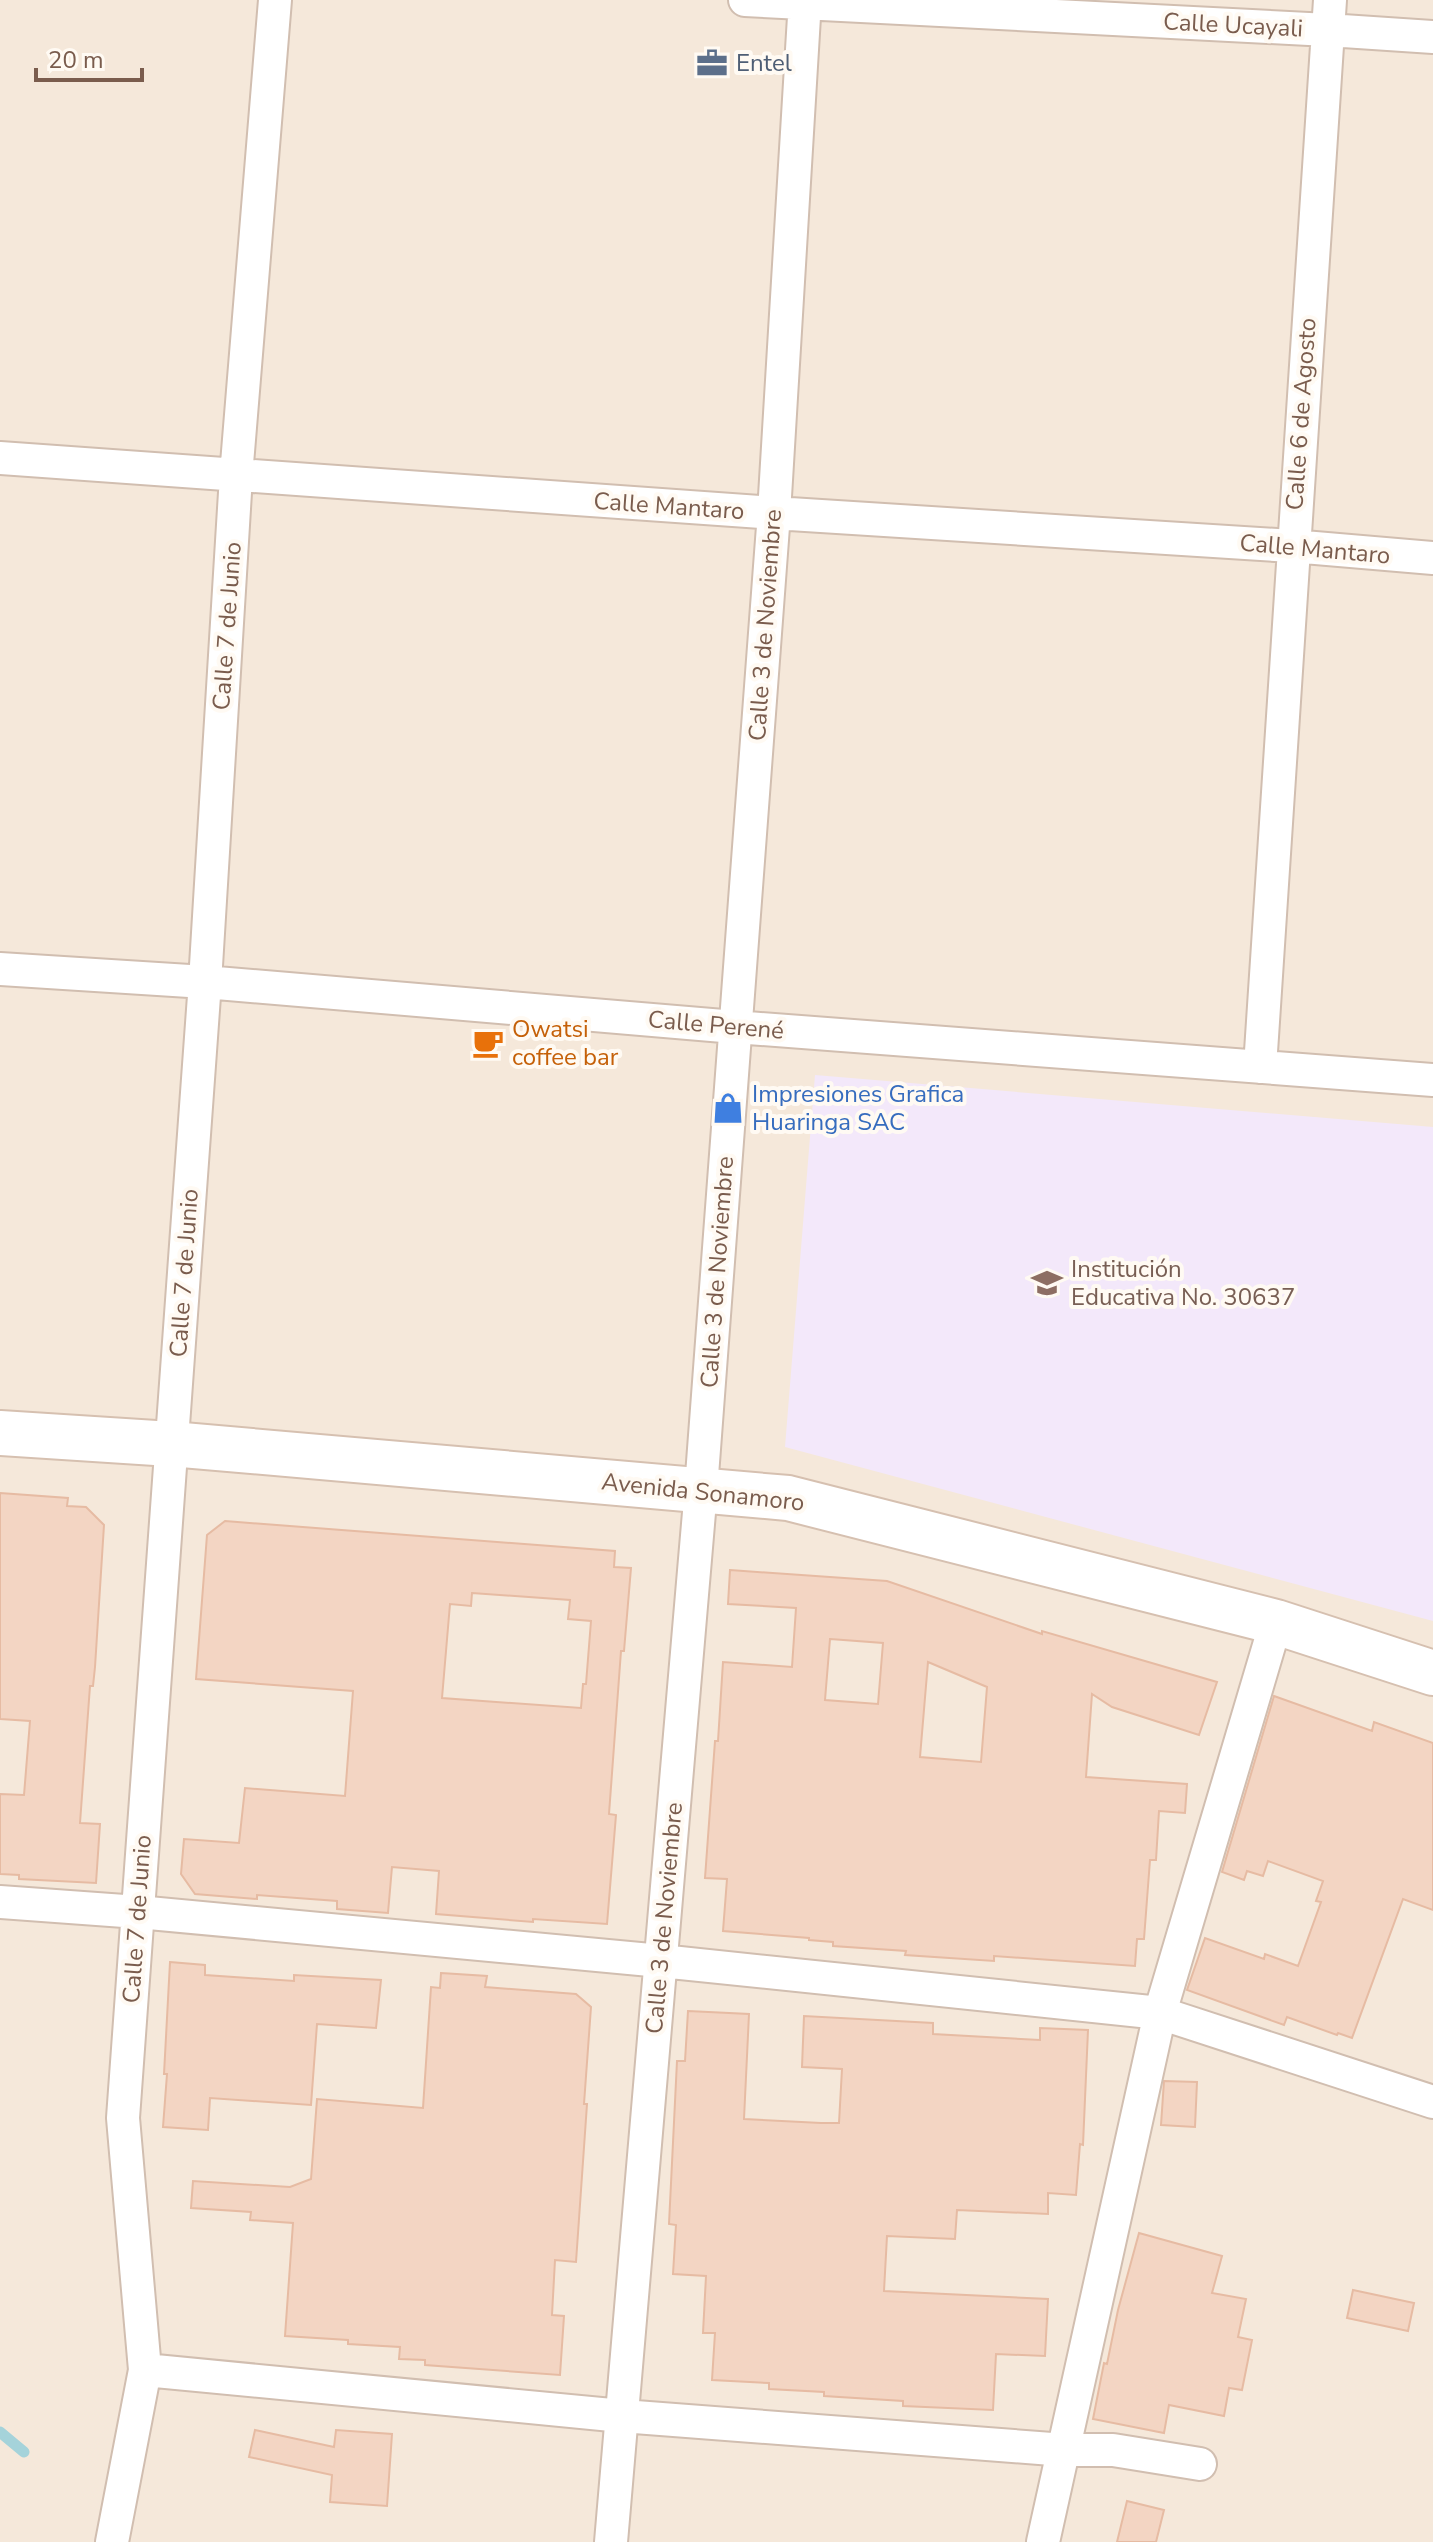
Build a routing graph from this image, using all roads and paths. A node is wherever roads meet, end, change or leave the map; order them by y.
1 (275, 0) edge
2 (745, 0) edge
3 (804, 2) edge
4 (1329, 15) edge
5 (1433, 37) edge
6 (0, 458) edge
7 (236, 476) junction
8 (774, 513) junction
9 (1292, 546) junction
10 (1433, 558) edge
11 (0, 969) edge
12 (205, 982) junction
13 (735, 1027) junction
14 (1260, 1067) junction
15 (1433, 1080) edge
16 (0, 1433) edge
17 (171, 1444) junction
18 (701, 1489) junction
19 (1276, 1622) junction
20 (1433, 1673) edge
21 (0, 1902) edge
22 (138, 1912) junction
23 (661, 1961) junction
24 (1160, 2013) junction
25 (1433, 2102) edge
26 (145, 2370) junction
27 (622, 2416) junction
28 (1065, 2450) junction
29 (1200, 2464) dead end
30 (112, 2542) edge
31 (611, 2542) edge
32 (1043, 2542) edge

1 - 7 street, Calle 7 de Junio
2 - 3 street, Calle Ucayali
3 - 4 street, Calle Ucayali
3 - 8 street, Calle 3 de Noviembre
4 - 5 street, Calle Ucayali
4 - 9 street, Calle 6 de Agosto
6 - 7 street, Calle Mantaro
7 - 8 street, Calle Mantaro
7 - 12 street, Calle 7 de Junio
8 - 9 street, Calle Mantaro
8 - 13 street, Calle 3 de Noviembre
9 - 10 street, Calle Mantaro
9 - 14 street, Calle 6 de Agosto
11 - 12 street, Calle Perené
12 - 13 street, Calle Perené
12 - 17 street, Calle 7 de Junio
13 - 14 street, Calle Perené
13 - 18 street, Calle 3 de Noviembre
14 - 15 street, Calle Perené
16 - 17 main road, Avenida Sonamoro
17 - 18 main road, Avenida Sonamoro
17 - 22 street, Calle 7 de Junio
18 - 19 main road, Avenida Sonamoro
18 - 23 street, Calle 3 de Noviembre
19 - 20 main road, Avenida Sonamoro
19 - 24 street
21 - 22 street
22 - 23 street
22 - 26 street, Calle 7 de Junio
23 - 24 street
23 - 27 street, Calle 3 de Noviembre
24 - 25 street
24 - 28 street
26 - 27 street
26 - 30 street, Calle 7 de Junio
27 - 28 street
27 - 31 street, Calle 3 de Noviembre
28 - 29 street
28 - 32 street

